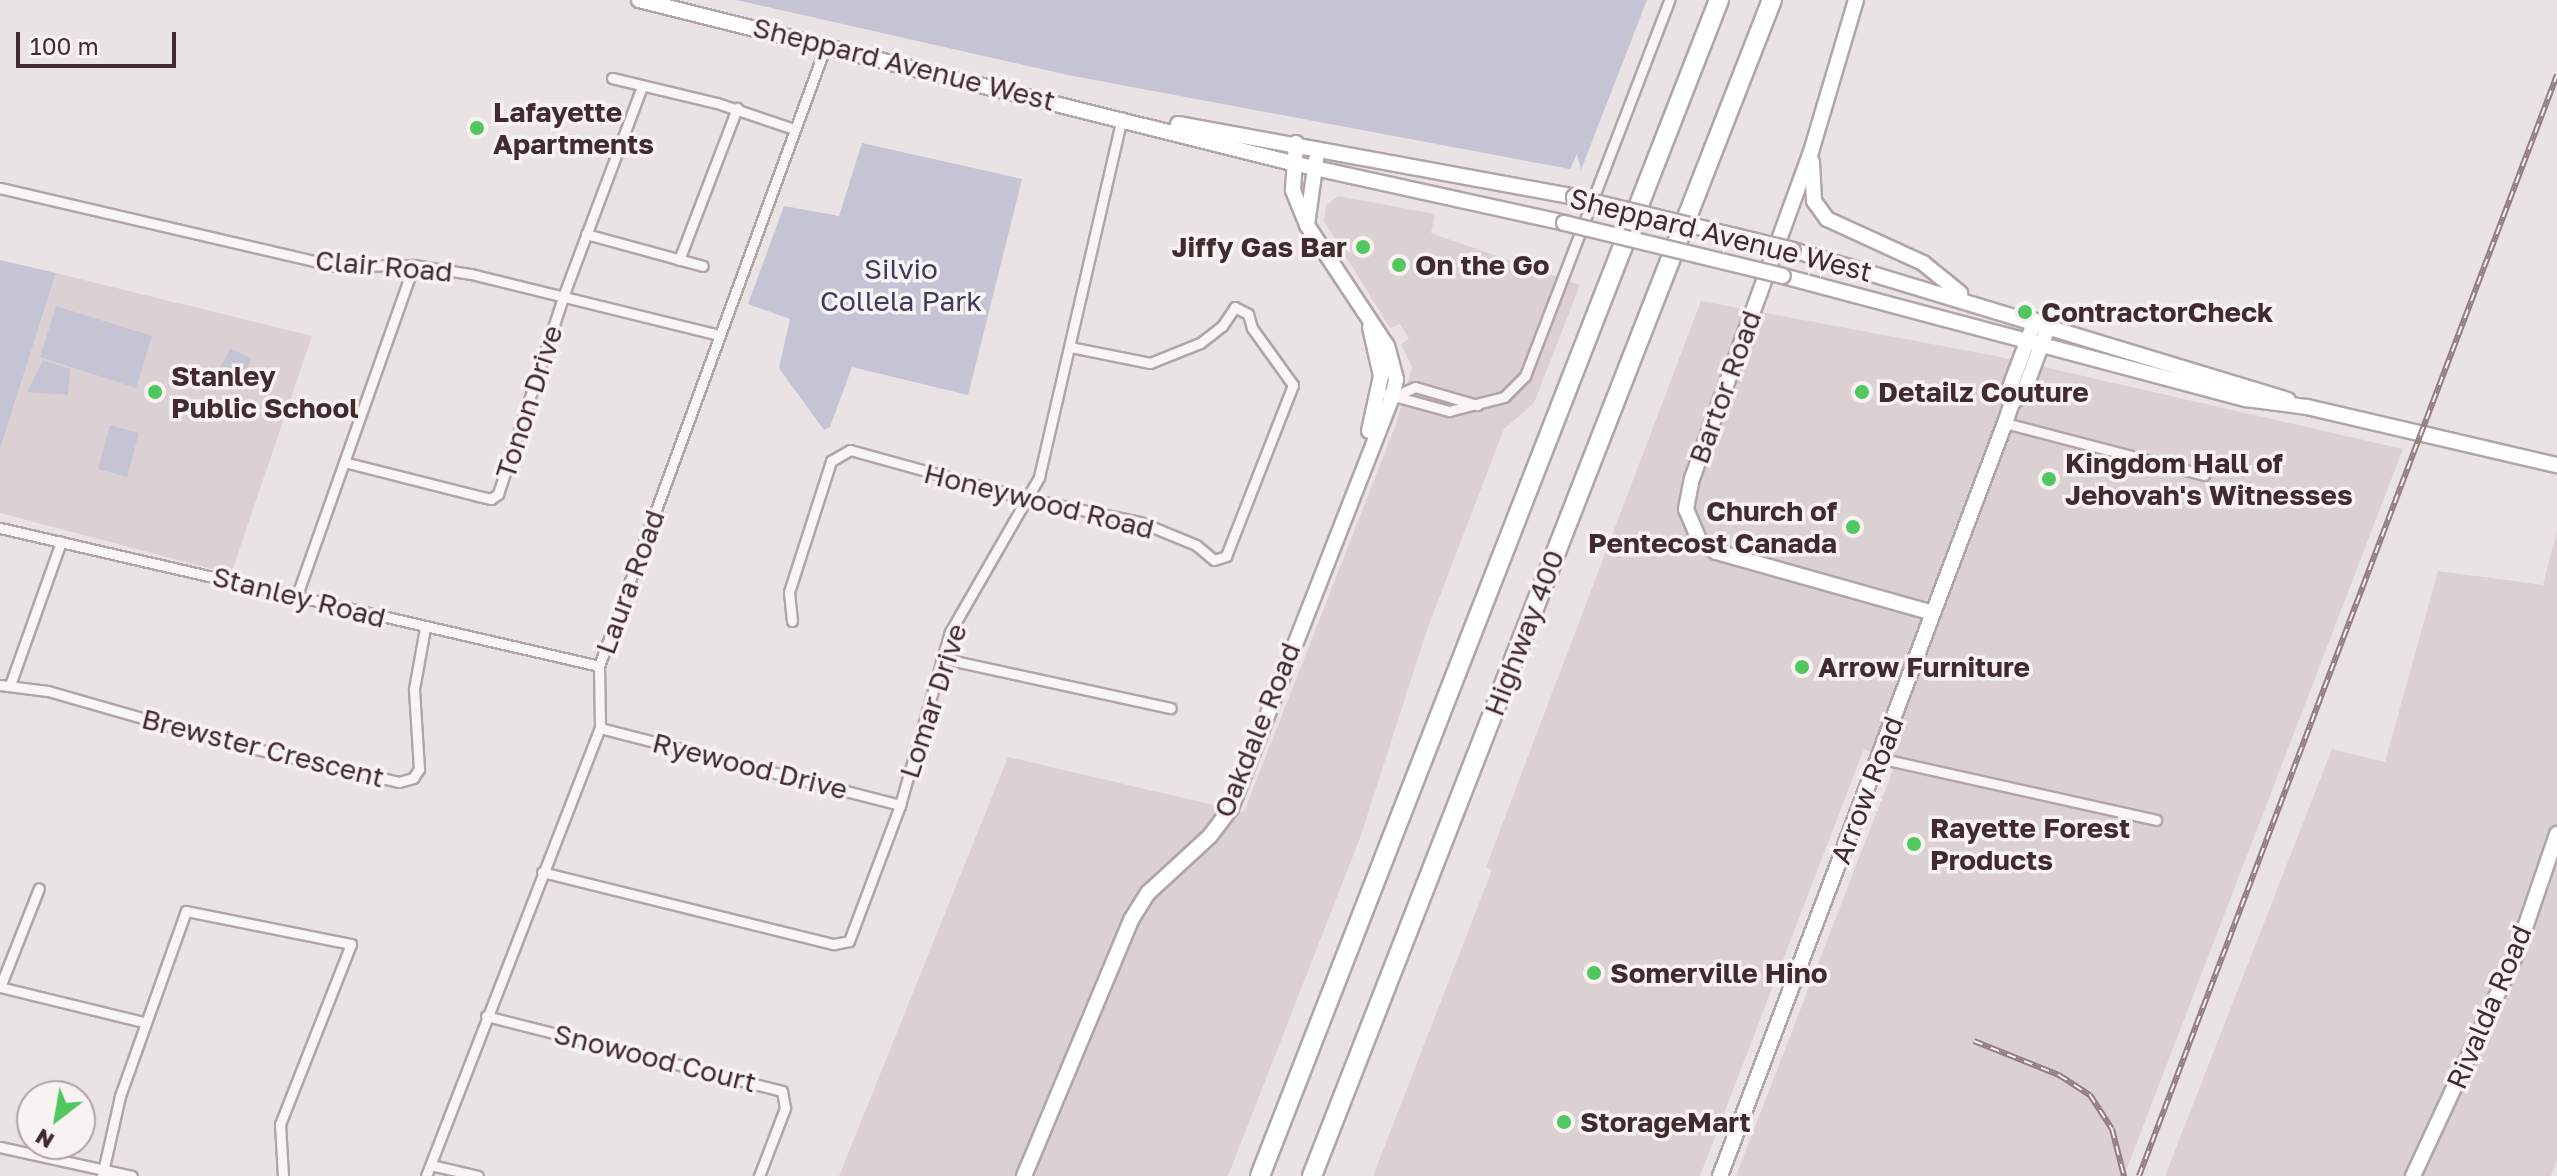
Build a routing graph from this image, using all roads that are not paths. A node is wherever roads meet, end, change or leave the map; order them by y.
1 (639, 0) edge
2 (1669, 0) edge
3 (1719, 0) edge
4 (1772, 0) edge
5 (1856, 0) edge
6 (826, 45) junction
7 (612, 78) dead end
8 (642, 86) junction
9 (737, 108) junction
10 (1122, 117) junction
11 (794, 129) junction
12 (1296, 143) junction
13 (1316, 147) junction
14 (1812, 149) junction
15 (1292, 163) junction
16 (1316, 168) junction
17 (0, 188) edge
18 (1307, 225) junction
19 (586, 234) junction
20 (679, 260) junction
21 (414, 265) junction
22 (703, 266) dead end
23 (564, 294) junction
24 (1973, 301) junction
25 (2042, 323) junction
26 (720, 335) junction
27 (2026, 343) junction
28 (1070, 347) junction
29 (2043, 348) junction
30 (1386, 394) junction
31 (2012, 403) junction
32 (1480, 406) junction
33 (2307, 407) junction
34 (2005, 423) junction
35 (344, 462) junction
36 (2557, 465) edge
37 (2204, 475) dead end
38 (1024, 498) junction
39 (0, 528) edge
40 (61, 542) junction
41 (297, 595) junction
42 (1933, 613) junction
43 (792, 621) dead end
44 (425, 628) junction
45 (941, 658) junction
46 (599, 666) junction
47 (5, 685) edge
48 (1171, 708) dead end
49 (600, 728) junction
50 (1879, 758) junction
51 (900, 805) junction
52 (2156, 820) dead end
53 (2557, 834) edge
54 (542, 872) junction
55 (39, 888) dead end
56 (0, 987) edge
57 (486, 1016) junction
58 (144, 1022) junction
59 (0, 1147) edge
60 (431, 1165) junction
61 (103, 1173) edge
62 (132, 1176) edge
63 (283, 1176) edge
64 (426, 1176) edge
65 (478, 1176) edge
66 (759, 1176) edge
67 (1024, 1176) edge
68 (1260, 1176) edge
69 (1312, 1176) edge
70 (1720, 1176) edge
71 (2413, 1176) edge

1 - 6 main road, Sheppard Avenue West
2 - 32 street
3 - 68 highway, Highway 400
4 - 69 highway, Highway 400
5 - 14 main road, Bartor Road
6 - 10 main road, Sheppard Avenue West
6 - 11 street, Laura Road
7 - 8 street
8 - 9 street
8 - 19 street, Tonon Drive
9 - 11 street
9 - 20 street
10 - 12 main road, Sheppard Avenue West
10 - 15 main road, Sheppard Avenue West
10 - 28 street, Lomar Drive
11 - 26 street, Laura Road
12 - 13 main road, Sheppard Avenue West
12 - 15 main road, Oakdale Road
13 - 16 main road
13 - 24 main road, Sheppard Avenue West, bridge
14 - 24 main road
14 - 42 main road, Bartor Road
15 - 16 main road, Sheppard Avenue West
15 - 18 main road, Oakdale Road
16 - 18 main road
16 - 27 main road, Sheppard Avenue West, bridge
17 - 21 street, Clair Road
18 - 30 main road, Oakdale Road
19 - 20 street
19 - 23 street, Tonon Drive
20 - 22 street
21 - 23 street, Clair Road
21 - 35 street
23 - 26 street, Clair Road
23 - 35 street, Tonon Drive
24 - 25 main road, Sheppard Avenue West
25 - 27 main road, Arrow Road
25 - 29 main road, Arrow Road
25 - 33 main road, Sheppard Avenue West
26 - 46 street, Laura Road
27 - 29 main road, Sheppard Avenue West
27 - 31 main road, Arrow Road
28 - 38 street, Lomar Drive
28 - 38 street, Honeywood Road
29 - 31 main road, Arrow Road
29 - 33 main road, Sheppard Avenue West
30 - 32 street
30 - 32 street
30 - 67 main road, Oakdale Road
31 - 34 main road, Arrow Road
33 - 36 main road, Sheppard Avenue West
34 - 37 street
34 - 42 main road, Arrow Road
35 - 41 street
38 - 43 street, Honeywood Road
38 - 45 street, Lomar Drive
39 - 40 street, Stanley Road
40 - 41 street, Stanley Road
40 - 47 street
41 - 44 street, Stanley Road
42 - 50 main road, Arrow Road
44 - 46 street, Stanley Road
44 - 47 street, Brewster Crescent
45 - 48 street
45 - 51 street, Lomar Drive
46 - 49 street, Laura Road
49 - 51 street, Ryewood Drive
49 - 54 street, Laura Road
50 - 52 street
50 - 70 main road, Arrow Road
51 - 54 street, Lomar Drive
53 - 71 main road, Rivalda Road
54 - 57 street, Laura Road
55 - 56 street
56 - 58 street
57 - 60 street, Laura Road
57 - 66 street, Snowood Court
58 - 61 street
58 - 63 street
59 - 61 street
60 - 64 street, Laura Road
60 - 65 street
61 - 62 street

